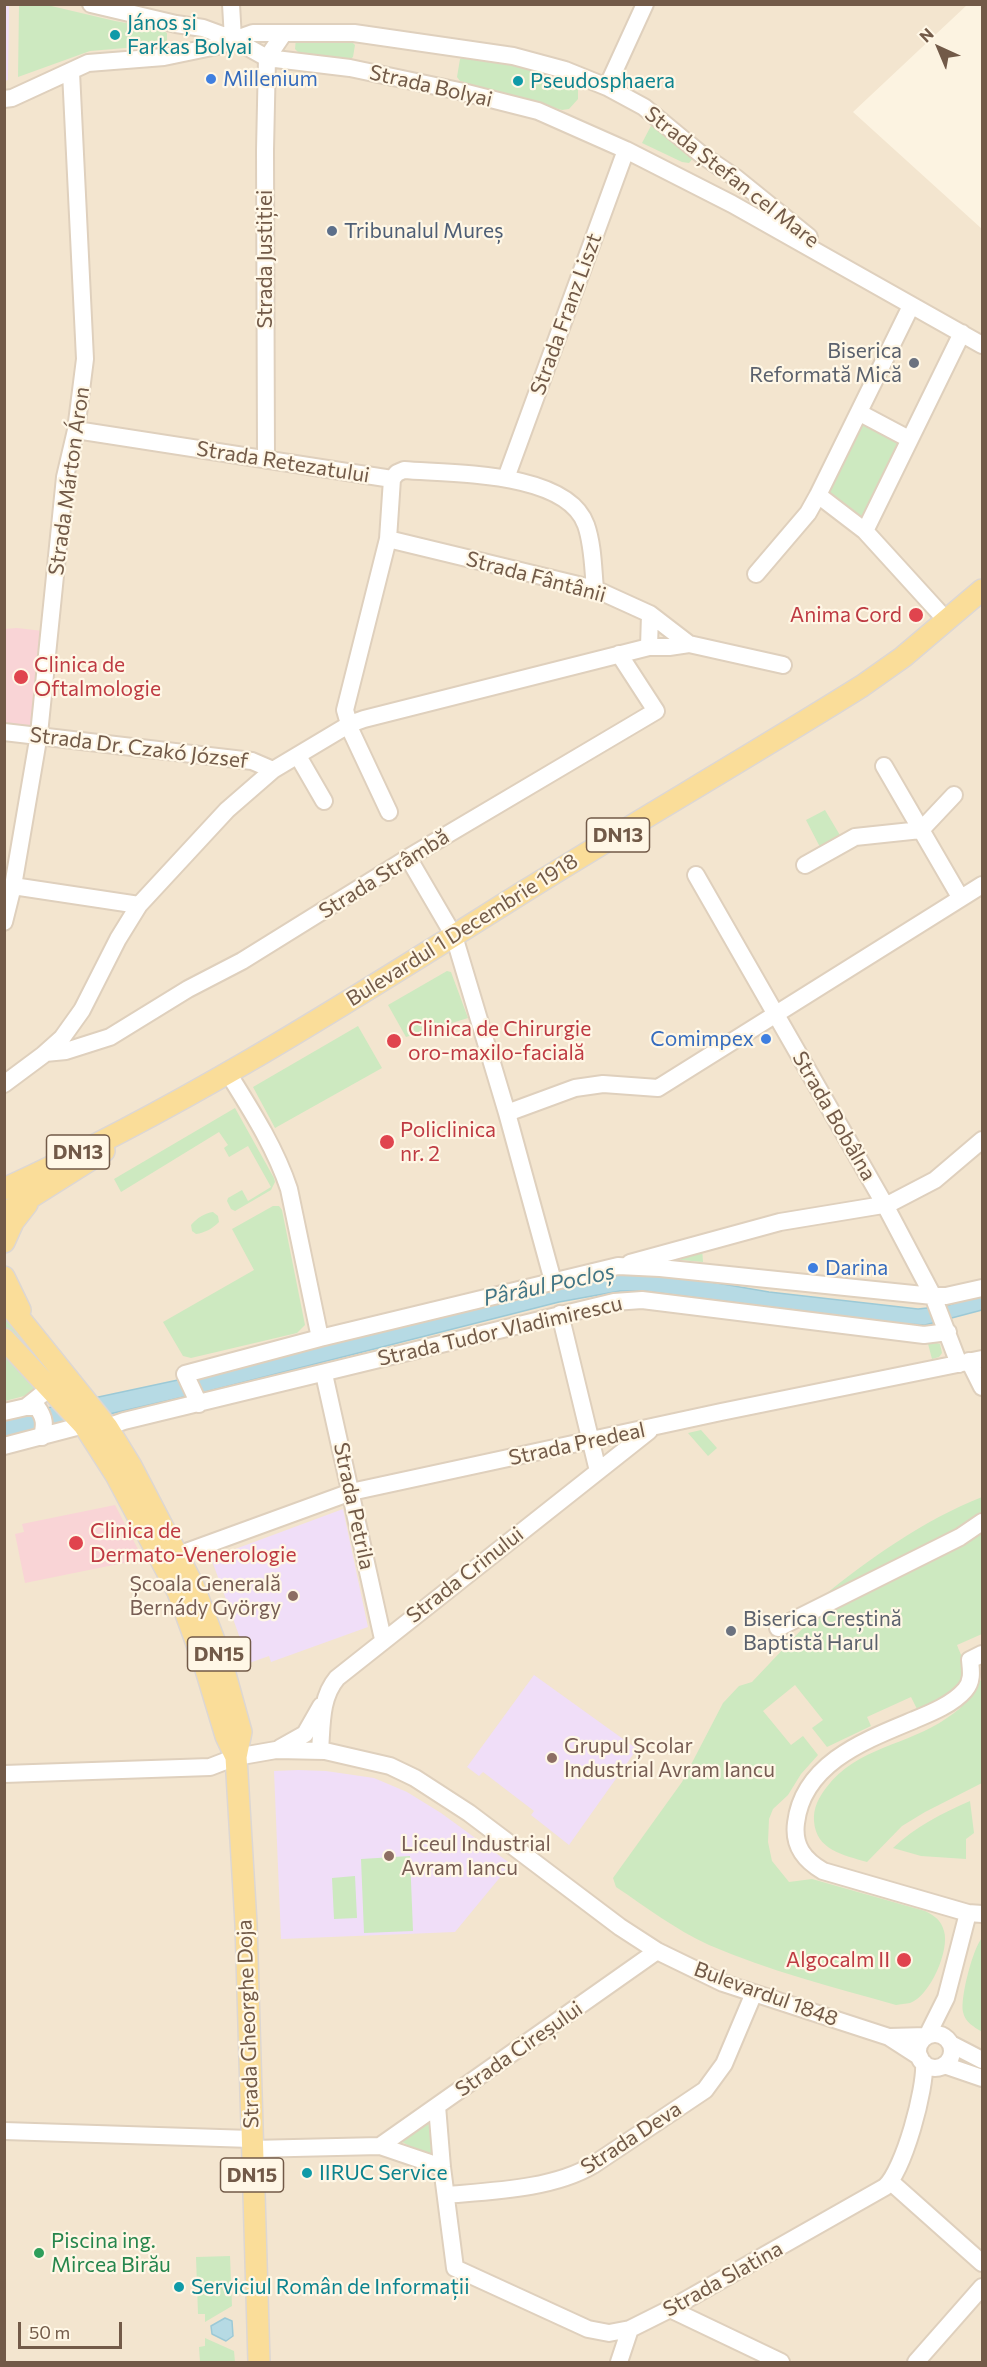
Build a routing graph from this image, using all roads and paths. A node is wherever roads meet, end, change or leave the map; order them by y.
1 (91, 4) edge
2 (231, 4) edge
3 (645, 4) edge
4 (176, 24) junction
5 (284, 33) junction
6 (233, 39) junction
7 (164, 57) junction
8 (267, 58) junction
9 (71, 72) junction
10 (607, 87) junction
11 (4, 99) edge
12 (626, 150) junction
13 (702, 155) junction
14 (683, 178) junction
15 (854, 273) junction
16 (911, 306) junction
17 (962, 333) junction
18 (982, 345) edge
19 (860, 413) junction
20 (76, 430) junction
21 (909, 439) junction
22 (266, 460) junction
23 (506, 478) junction
24 (392, 479) junction
25 (818, 495) junction
26 (865, 531) junction
27 (388, 539) junction
28 (756, 574) dead end
29 (595, 589) junction
30 (982, 590) edge
31 (650, 614) junction
32 (947, 621) junction
33 (689, 644) junction
34 (649, 647) junction
35 (619, 654) junction
36 (783, 665) dead end
37 (350, 724) junction
38 (4, 732) edge
39 (39, 734) junction
40 (298, 756) junction
41 (884, 766) dead end
42 (273, 770) junction
43 (954, 795) dead end
44 (324, 801) dead end
45 (389, 812) dead end
46 (921, 831) junction
47 (409, 859) junction
48 (805, 865) dead end
49 (696, 875) dead end
50 (982, 885) edge
51 (13, 886) junction
52 (960, 897) junction
53 (139, 905) junction
54 (4, 922) edge
55 (454, 936) junction
56 (777, 1015) junction
57 (45, 1053) junction
58 (228, 1073) junction
59 (4, 1084) edge
60 (507, 1113) junction
61 (145, 1120) junction
62 (982, 1140) edge
63 (7, 1188) edge
64 (34, 1197) junction
65 (885, 1205) junction
66 (4, 1214) edge
67 (4, 1242) edge
68 (618, 1266) junction
69 (4, 1277) edge
70 (553, 1281) junction
71 (982, 1288) edge
72 (4, 1299) edge
73 (934, 1299) junction
74 (560, 1314) junction
75 (29, 1327) junction
76 (948, 1332) junction
77 (320, 1338) junction
78 (4, 1339) edge
79 (970, 1361) edge
80 (324, 1374) junction
81 (51, 1387) junction
82 (982, 1387) edge
83 (199, 1404) junction
84 (26, 1407) junction
85 (4, 1412) edge
86 (84, 1425) junction
87 (107, 1427) junction
88 (655, 1427) junction
89 (42, 1437) junction
90 (591, 1442) junction
91 (4, 1446) edge
92 (598, 1471) junction
93 (351, 1492) junction
94 (982, 1522) edge
95 (178, 1555) junction
96 (778, 1628) dead end
97 (383, 1639) junction
98 (982, 1654) edge
99 (325, 1700) junction
100 (276, 1750) junction
101 (320, 1751) junction
102 (236, 1757) junction
103 (4, 1774) edge
104 (975, 1914) edge
105 (657, 1952) junction
106 (754, 1993) junction
107 (944, 2003) junction
108 (927, 2036) junction
109 (889, 2037) junction
110 (950, 2043) junction
111 (982, 2060) edge
112 (932, 2063) junction
113 (982, 2078) edge
114 (437, 2106) junction
115 (4, 2131) edge
116 (251, 2144) junction
117 (380, 2146) junction
118 (442, 2167) junction
119 (891, 2182) junction
120 (446, 2195) junction
121 (982, 2263) edge
122 (982, 2287) edge
123 (670, 2309) junction
124 (630, 2329) junction
125 (259, 2362) edge
126 (619, 2362) edge
127 (782, 2362) edge
128 (916, 2362) edge

1 - 4 street, Strada Bolyai
2 - 6 street
3 - 10 street
4 - 6 street, Strada Bolyai
4 - 7 street
5 - 6 street, Strada Bolyai
5 - 8 street
5 - 10 street, Strada Bolyai
6 - 7 street, Strada Bolyai
6 - 8 street, Strada Bolyai
7 - 9 street, Strada Bolyai
8 - 12 street, Strada Bolyai
8 - 22 street, Strada Justiției
9 - 11 street, Strada Bolyai
9 - 20 street, Strada Márton Áron
10 - 13 street, Strada Ștefan cel Mare
12 - 14 street, Strada Ștefan cel Mare
12 - 23 street, Strada Franz Liszt
13 - 14 street
13 - 15 street, Strada Ștefan cel Mare
14 - 15 street, Strada Ștefan cel Mare
15 - 16 street, Strada Ștefan cel Mare
16 - 17 street, Strada Ștefan cel Mare
16 - 19 street
17 - 18 street, Strada Ștefan cel Mare
17 - 21 street
19 - 21 street
19 - 25 street
20 - 22 street, Strada Retezatului
20 - 39 street, Strada Márton Áron
21 - 26 street
22 - 24 street, Strada Retezatului
23 - 24 street, Strada Retezatului
23 - 29 street, Strada Retezatului
24 - 27 street
25 - 26 street
25 - 28 street
26 - 32 street
27 - 29 street, Strada Fântânii
27 - 37 street
29 - 31 street, Strada Fântânii
30 - 32 main road, Bulevardul 1 Decembrie 1918 / DN13
31 - 33 street, Strada Strâmbă
31 - 34 street
32 - 55 main road, Bulevardul 1 Decembrie 1918 / DN13
33 - 34 street, Strada Strâmbă
33 - 36 street, Strada Strâmbă
34 - 35 street, Strada Strâmbă
35 - 37 street, Strada Strâmbă
35 - 47 street, Strada Strâmbă
37 - 40 street, Strada Strâmbă
37 - 45 street
38 - 39 street, Strada Dr. Czakó József
39 - 42 street, Strada Dr. Czakó József
39 - 51 street, Strada Márton Áron
40 - 42 street, Strada Strâmbă
40 - 44 street
41 - 46 street
42 - 53 street, Strada Strâmbă
43 - 46 street
46 - 48 street
46 - 52 street
47 - 55 street
47 - 57 street, Strada Strâmbă
49 - 56 street, Strada Bobâlna
50 - 52 street
51 - 53 street
51 - 54 street, Strada Márton Áron
52 - 56 street
53 - 57 street, Strada Strâmbă
55 - 58 main road, Bulevardul 1 Decembrie 1918 / DN13
55 - 60 street
56 - 60 street
56 - 65 street, Strada Bobâlna
57 - 59 street, Strada Strâmbă
58 - 61 main road, Bulevardul 1 Decembrie 1918 / DN13
58 - 77 street
60 - 70 street
61 - 63 main road, Bulevardul 1 Decembrie 1918 / DN13
61 - 64 main road, Bulevardul 1 Decembrie 1918 / DN13
62 - 65 street, Strada Tudor Vladimirescu
64 - 66 main road, Bulevardul 1 Decembrie 1918
64 - 67 main road
65 - 68 street, Strada Tudor Vladimirescu
65 - 73 street, Strada Bobâlna
68 - 70 street, Strada Tudor Vladimirescu
68 - 73 street, Strada Tudor Vladimirescu
69 - 75 main road
70 - 77 street, Strada Tudor Vladimirescu
71 - 73 street, Strada Tudor Vladimirescu
72 - 75 main road, Strada Gheorghe Doja / DN15
73 - 76 street, Strada Bobâlna
74 - 76 street, Strada Tudor Vladimirescu
74 - 80 street, Strada Tudor Vladimirescu
74 - 90 street
75 - 87 main road, Strada Gheorghe Doja / DN15
76 - 79 street, Strada Bobâlna
77 - 83 street, Strada Tudor Vladimirescu
78 - 81 main road, Strada Gheorghe Doja / DN15
79 - 82 street, Strada Bobâlna
79 - 88 street, Strada Predeal
80 - 83 street, Strada Tudor Vladimirescu
80 - 93 street, Strada Petrila
81 - 84 street
81 - 86 main road, Strada Gheorghe Doja / DN15
83 - 87 street, Strada Tudor Vladimirescu
84 - 85 street
84 - 89 street
86 - 89 street
86 - 102 main road, Strada Gheorghe Doja / DN15
87 - 95 main road, Strada Gheorghe Doja / DN15
88 - 90 street, Strada Predeal
88 - 92 street, Strada Crinului
89 - 91 street
90 - 92 street
90 - 93 street, Strada Predeal
92 - 97 street, Strada Crinului
93 - 95 street, Strada Predeal
93 - 97 street, Strada Petrila
94 - 96 street
95 - 102 main road, Strada Gheorghe Doja / DN15
97 - 99 street, Strada Crinului
98 - 104 street
99 - 100 street
99 - 101 street, Strada Crinului
100 - 101 street, Bulevardul 1848
100 - 102 street, Bulevardul 1848
101 - 105 street, Bulevardul 1848
102 - 103 street, Bulevardul 1848
102 - 116 main road, Strada Gheorghe Doja / DN15
104 - 107 street
105 - 106 street, Bulevardul 1848
105 - 114 street, Strada Cireșului
106 - 109 street, Bulevardul 1848
106 - 120 street, Strada Deva
107 - 108 street
107 - 110 street
108 - 109 street, Bulevardul 1848
108 - 110 street, Bulevardul 1848
108 - 112 street
109 - 112 street, Bulevardul 1848
110 - 111 street, Bulevardul 1848
110 - 112 street
112 - 113 street, Bulevardul 1848
112 - 119 street
114 - 117 street, Strada Cireșului
114 - 118 street
115 - 116 street
116 - 117 street
116 - 125 main road, Strada Gheorghe Doja / DN15
117 - 118 street
118 - 120 street
119 - 121 street
119 - 123 street, Strada Slatina
120 - 124 street, Strada Slatina
122 - 128 street
123 - 124 street, Strada Slatina
123 - 127 street
124 - 126 street

